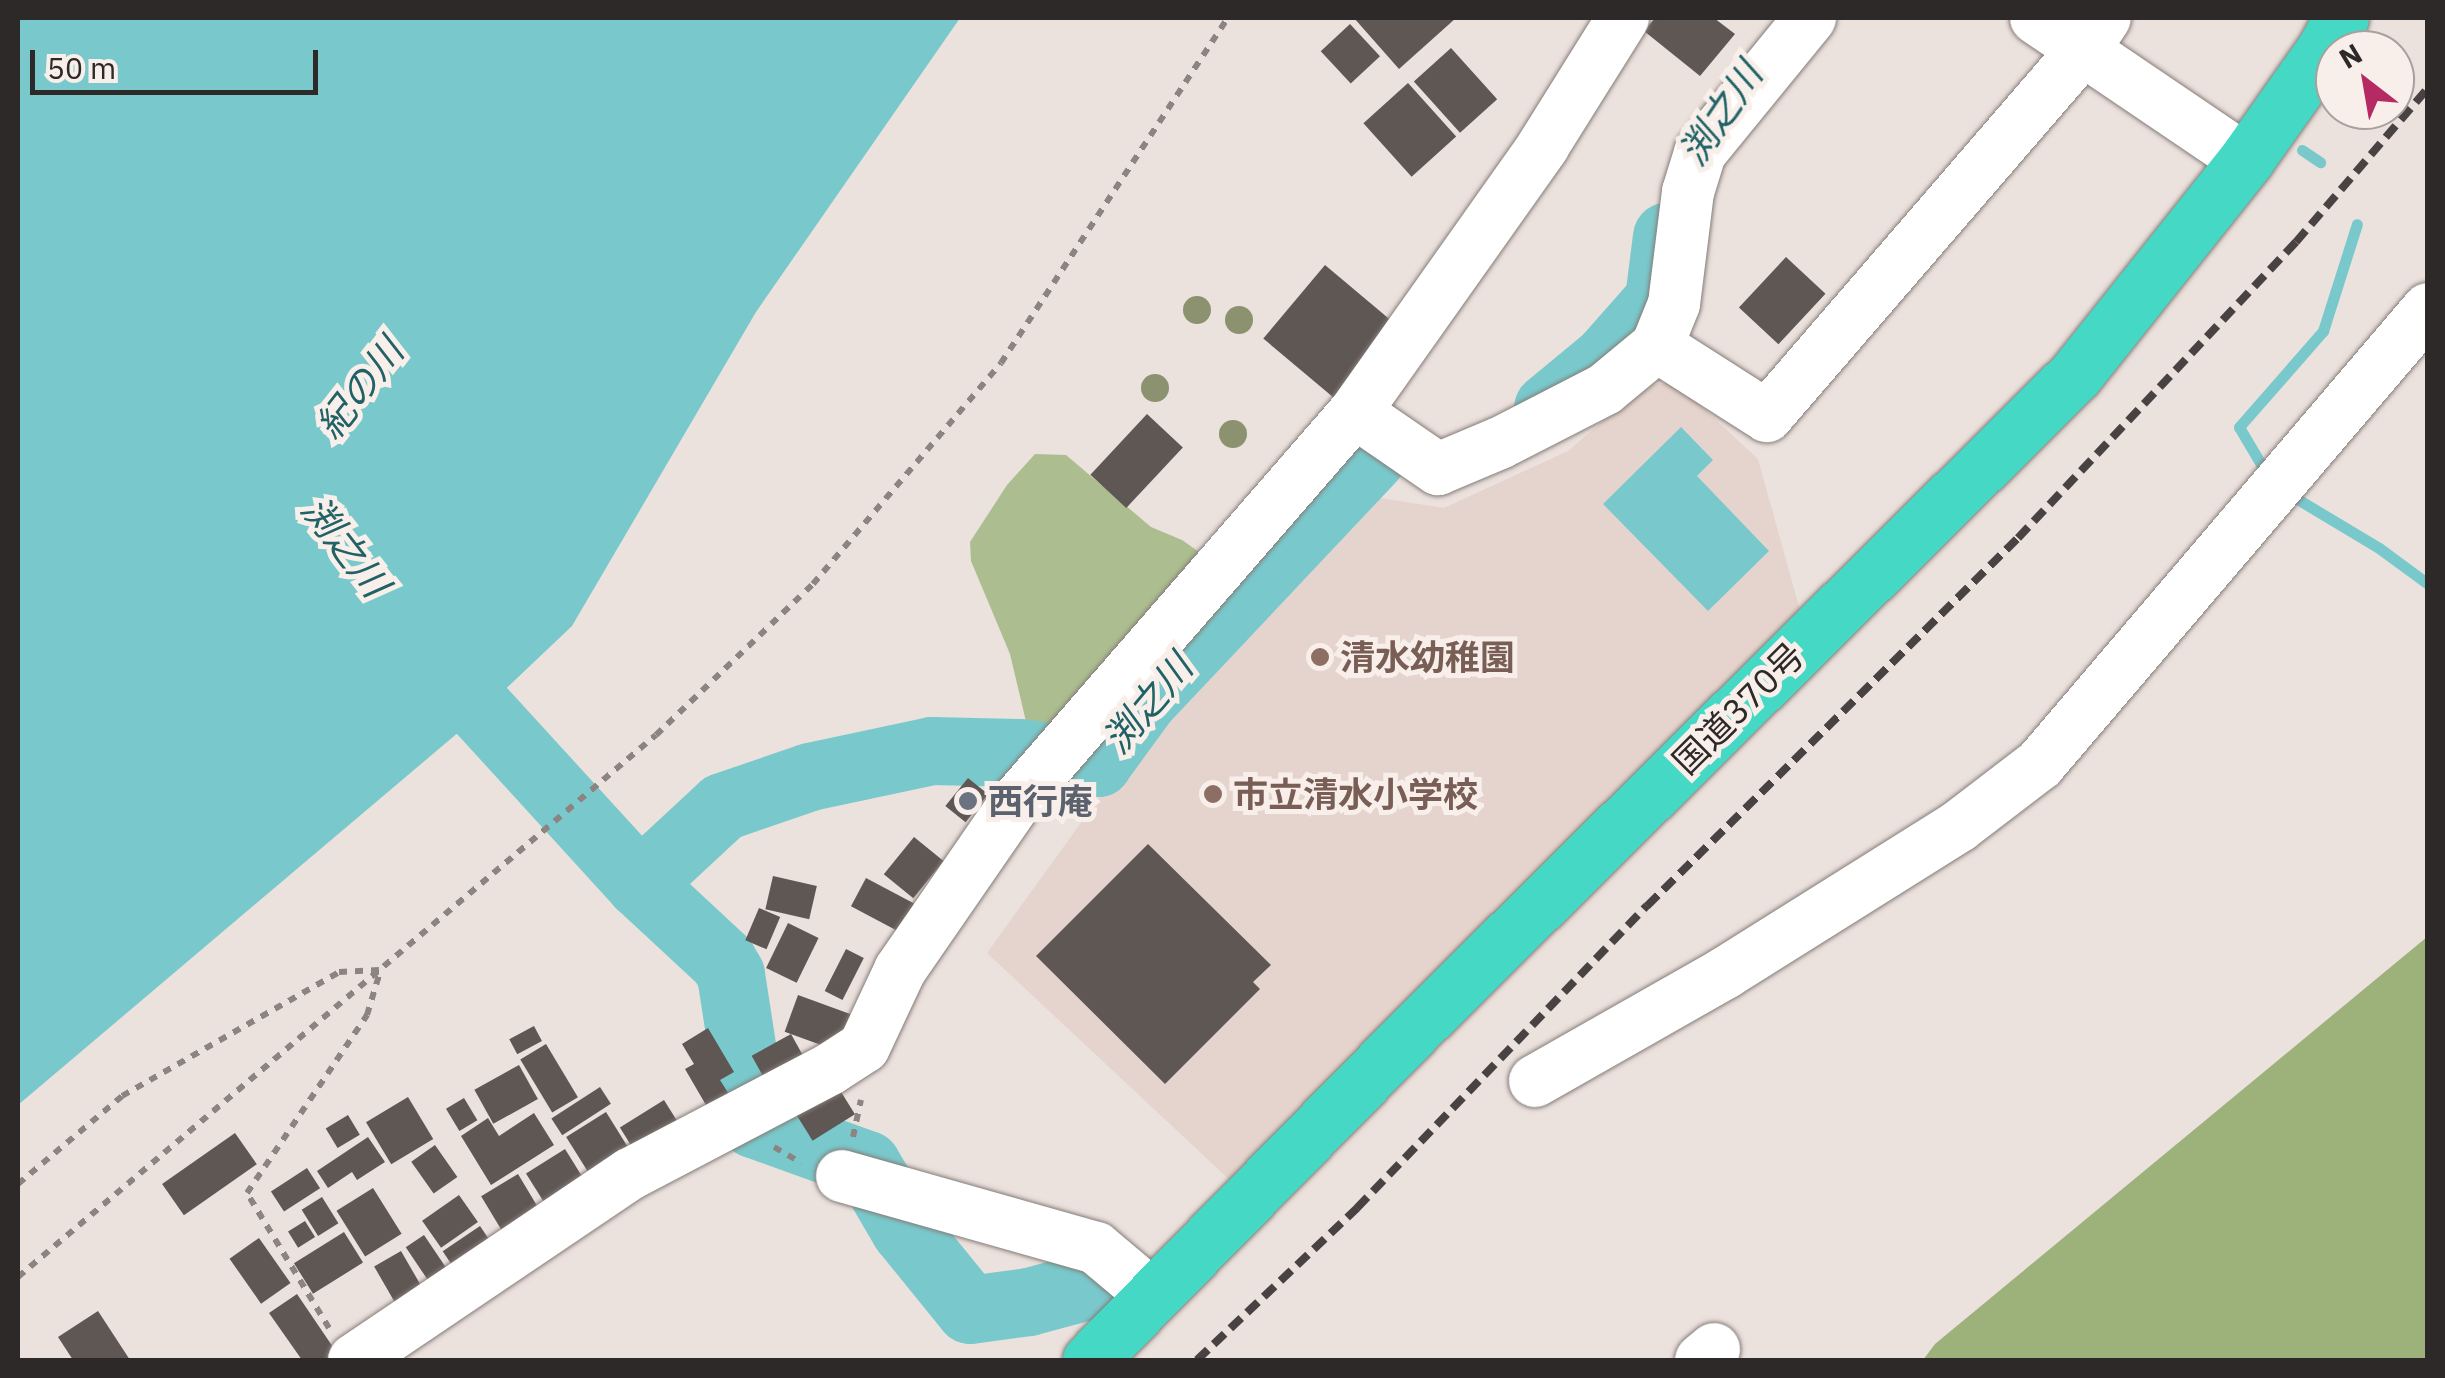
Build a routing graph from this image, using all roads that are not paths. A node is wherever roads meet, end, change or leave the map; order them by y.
1 (1623, 18) edge
2 (1810, 18) edge
3 (2036, 18) edge
4 (2341, 18) edge
5 (2095, 33) edge
6 (2246, 160) junction
7 (2428, 309) edge
8 (1657, 346) junction
9 (1355, 412) junction
10 (1535, 1082) dead end
11 (863, 1181) road end
12 (1152, 1295) junction
13 (347, 1352) edge
14 (1090, 1360) edge

1 - 9 street
2 - 8 street
3 - 5 street
4 - 6 highway, 国道370号
5 - 6 street
5 - 8 street
6 - 12 highway, 国道370号
7 - 10 street
8 - 9 street
9 - 13 street
11 - 12 street
12 - 14 highway, 国道370号

